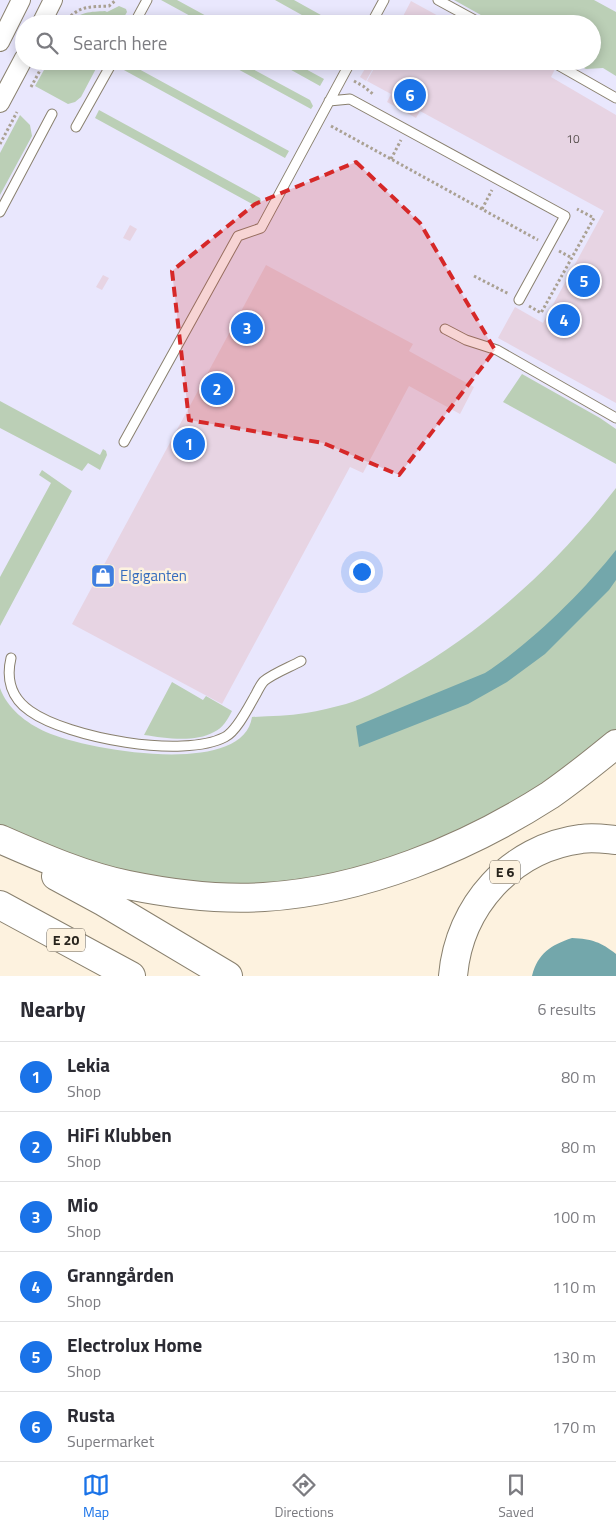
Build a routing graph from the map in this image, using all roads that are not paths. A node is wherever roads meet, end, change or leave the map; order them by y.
1 (22, 0) edge
2 (53, 0) edge
3 (147, 0) edge
4 (384, 0) edge
5 (438, 0) edge
6 (46, 15) edge
7 (139, 15) edge
8 (376, 15) edge
9 (466, 15) edge
10 (0, 42) edge
11 (18, 70) edge
12 (108, 70) edge
13 (346, 70) edge
14 (567, 70) edge
15 (616, 98) edge
16 (329, 101) junction
17 (0, 103) edge
18 (52, 114) dead end
19 (76, 127) dead end
20 (0, 212) edge
21 (519, 300) road end
22 (445, 329) dead end
23 (616, 418) edge
24 (124, 442) dead end
25 (11, 658) dead end
26 (301, 661) dead end
27 (616, 744) edge
28 (0, 840) edge
29 (616, 840) edge
30 (0, 844) edge
31 (0, 904) edge
32 (131, 976) edge
33 (228, 976) edge
34 (453, 976) edge

1 - 10 street
2 - 6 street
3 - 7 lane
4 - 8 lane
5 - 9 lane
11 - 17 street
12 - 19 lane
13 - 16 lane
14 - 15 lane
16 - 21 lane
16 - 24 lane
18 - 20 lane
22 - 23 lane
25 - 26 lane
27 - 28 highway
29 - 34 highway, E 6
30 - 33 highway
31 - 32 highway, E 20

